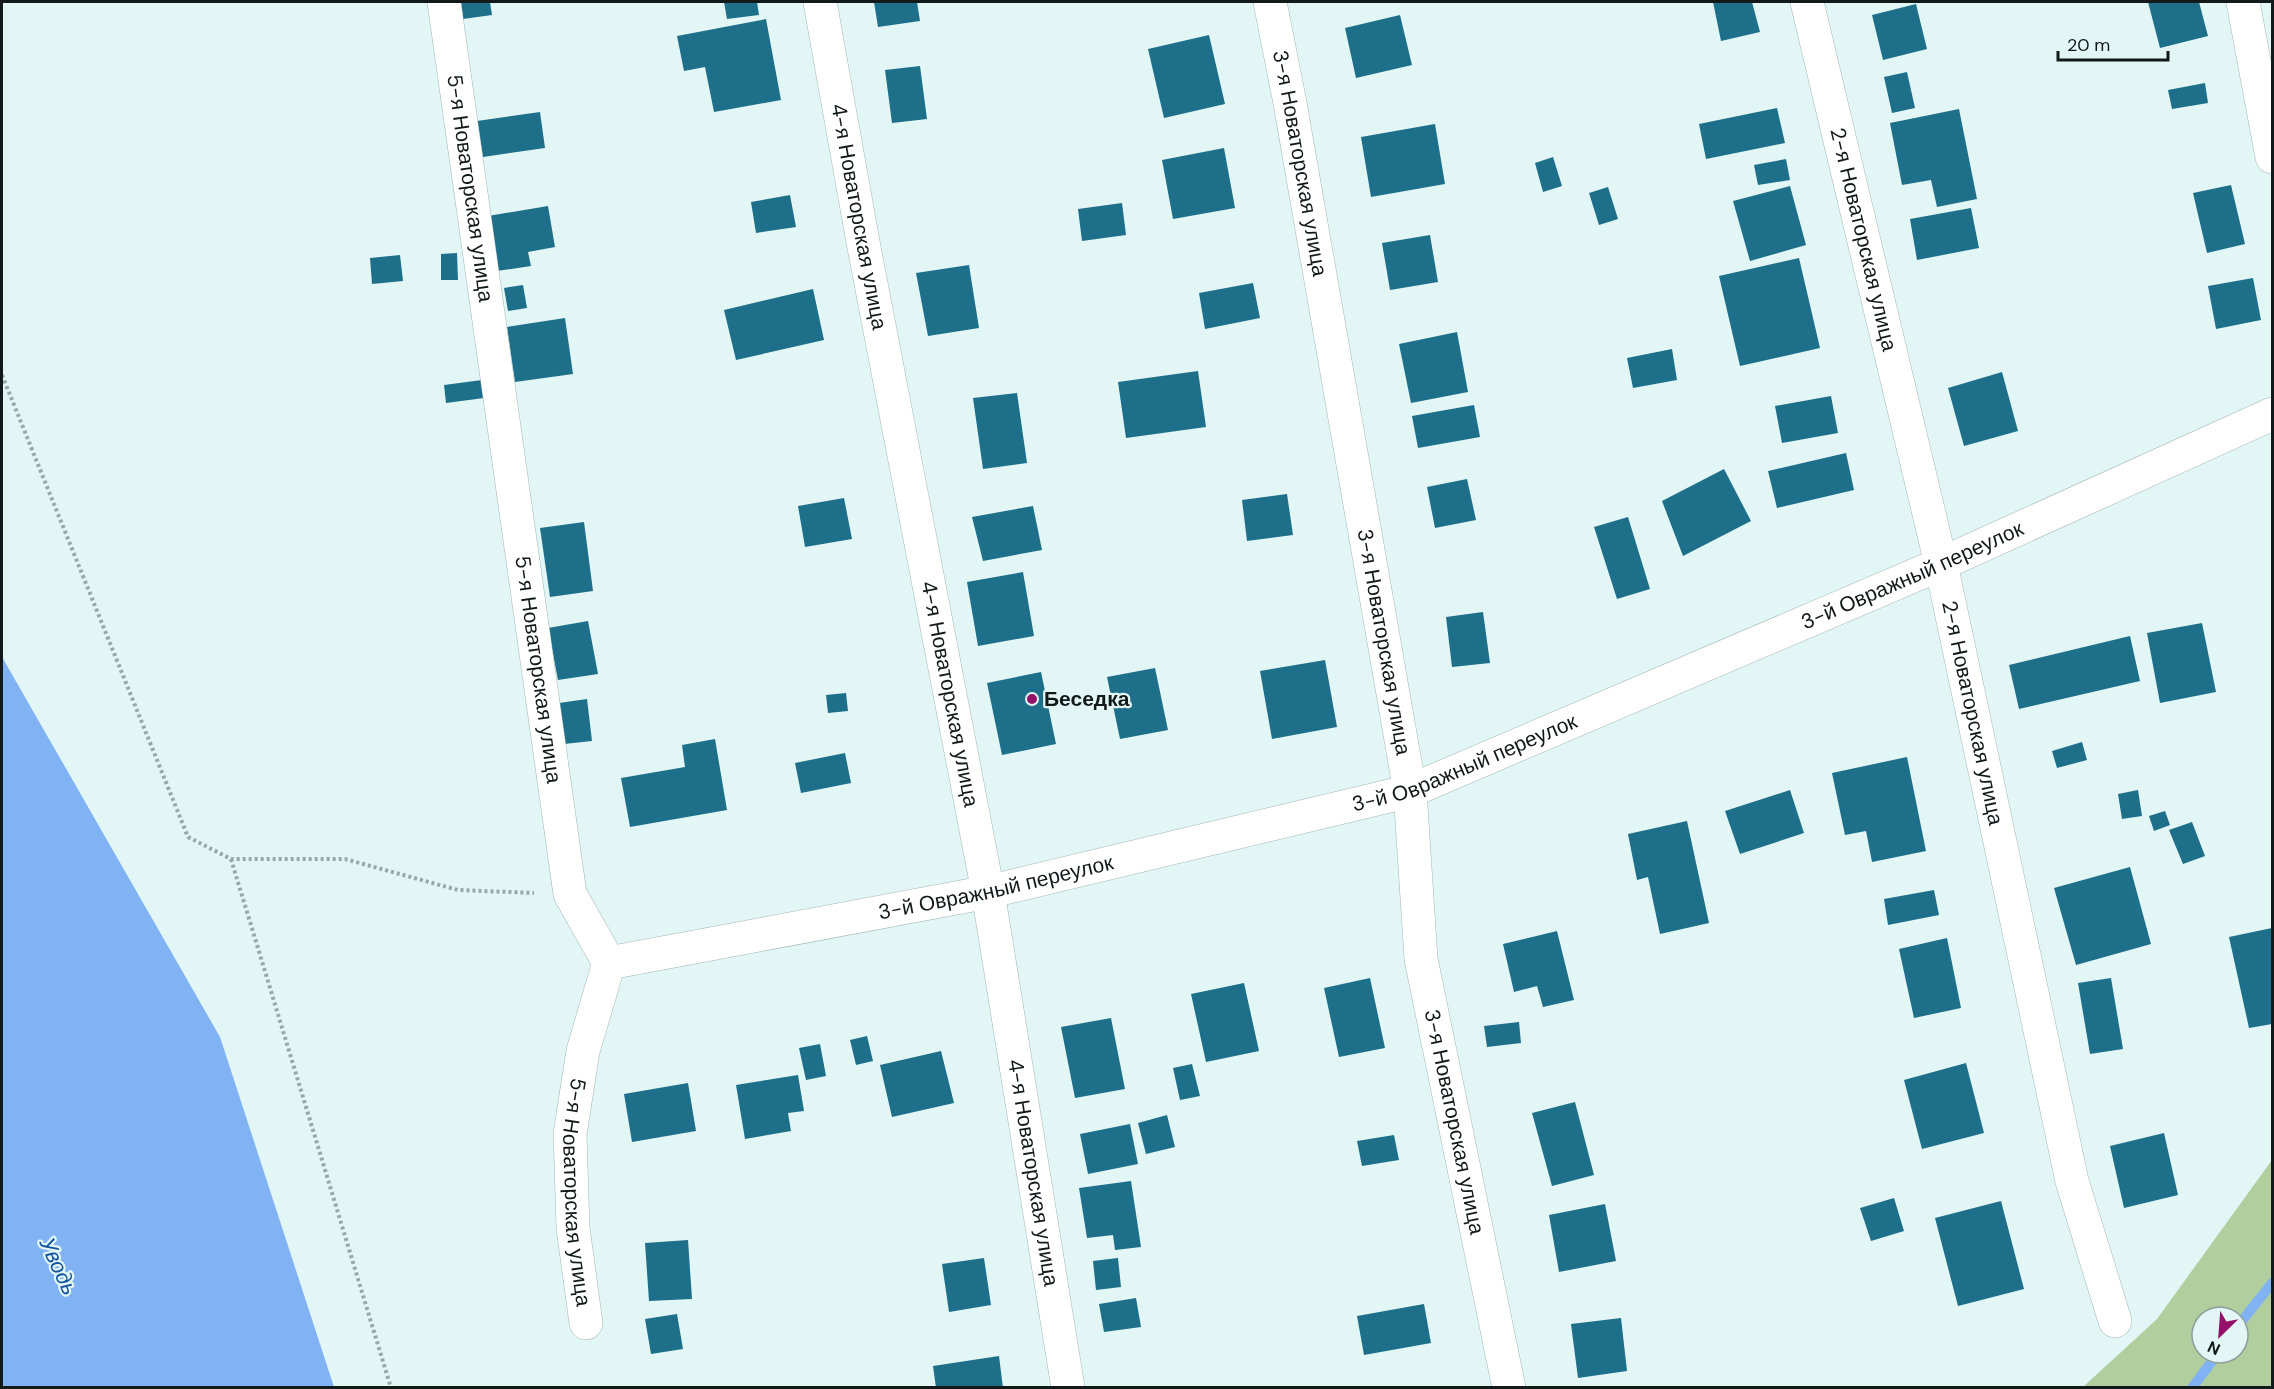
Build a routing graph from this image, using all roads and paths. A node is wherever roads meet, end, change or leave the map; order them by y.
1 (444, 2) edge
2 (820, 2) edge
3 (1270, 2) edge
4 (1807, 2) edge
5 (2243, 2) edge
6 (2272, 157) edge
7 (2, 375) edge
8 (2272, 414) edge
9 (1941, 564) junction
10 (1410, 791) junction
11 (231, 859) junction
12 (988, 892) junction
13 (570, 894) junction
14 (609, 963) junction
15 (2115, 1321) dead end
16 (586, 1323) dead end
17 (391, 1388) edge
18 (1068, 1388) edge
19 (1509, 1388) edge

1 - 13 street, 5-я Новаторская улица
2 - 12 street, 4-я Новаторская улица
3 - 10 street, 3-я Новаторская улица
4 - 9 street, 2-я Новаторская улица
5 - 6 street
7 - 11 path
8 - 9 street, 3-й Овражный переулок
9 - 10 street, 3-й Овражный переулок
9 - 15 street, 2-я Новаторская улица
10 - 12 street, 3-й Овражный переулок
10 - 19 street, 3-я Новаторская улица
11 - 13 path
11 - 17 path
12 - 14 street, 3-й Овражный переулок
12 - 18 street, 4-я Новаторская улица
13 - 14 street, 5-я Новаторская улица
14 - 16 street, 5-я Новаторская улица

